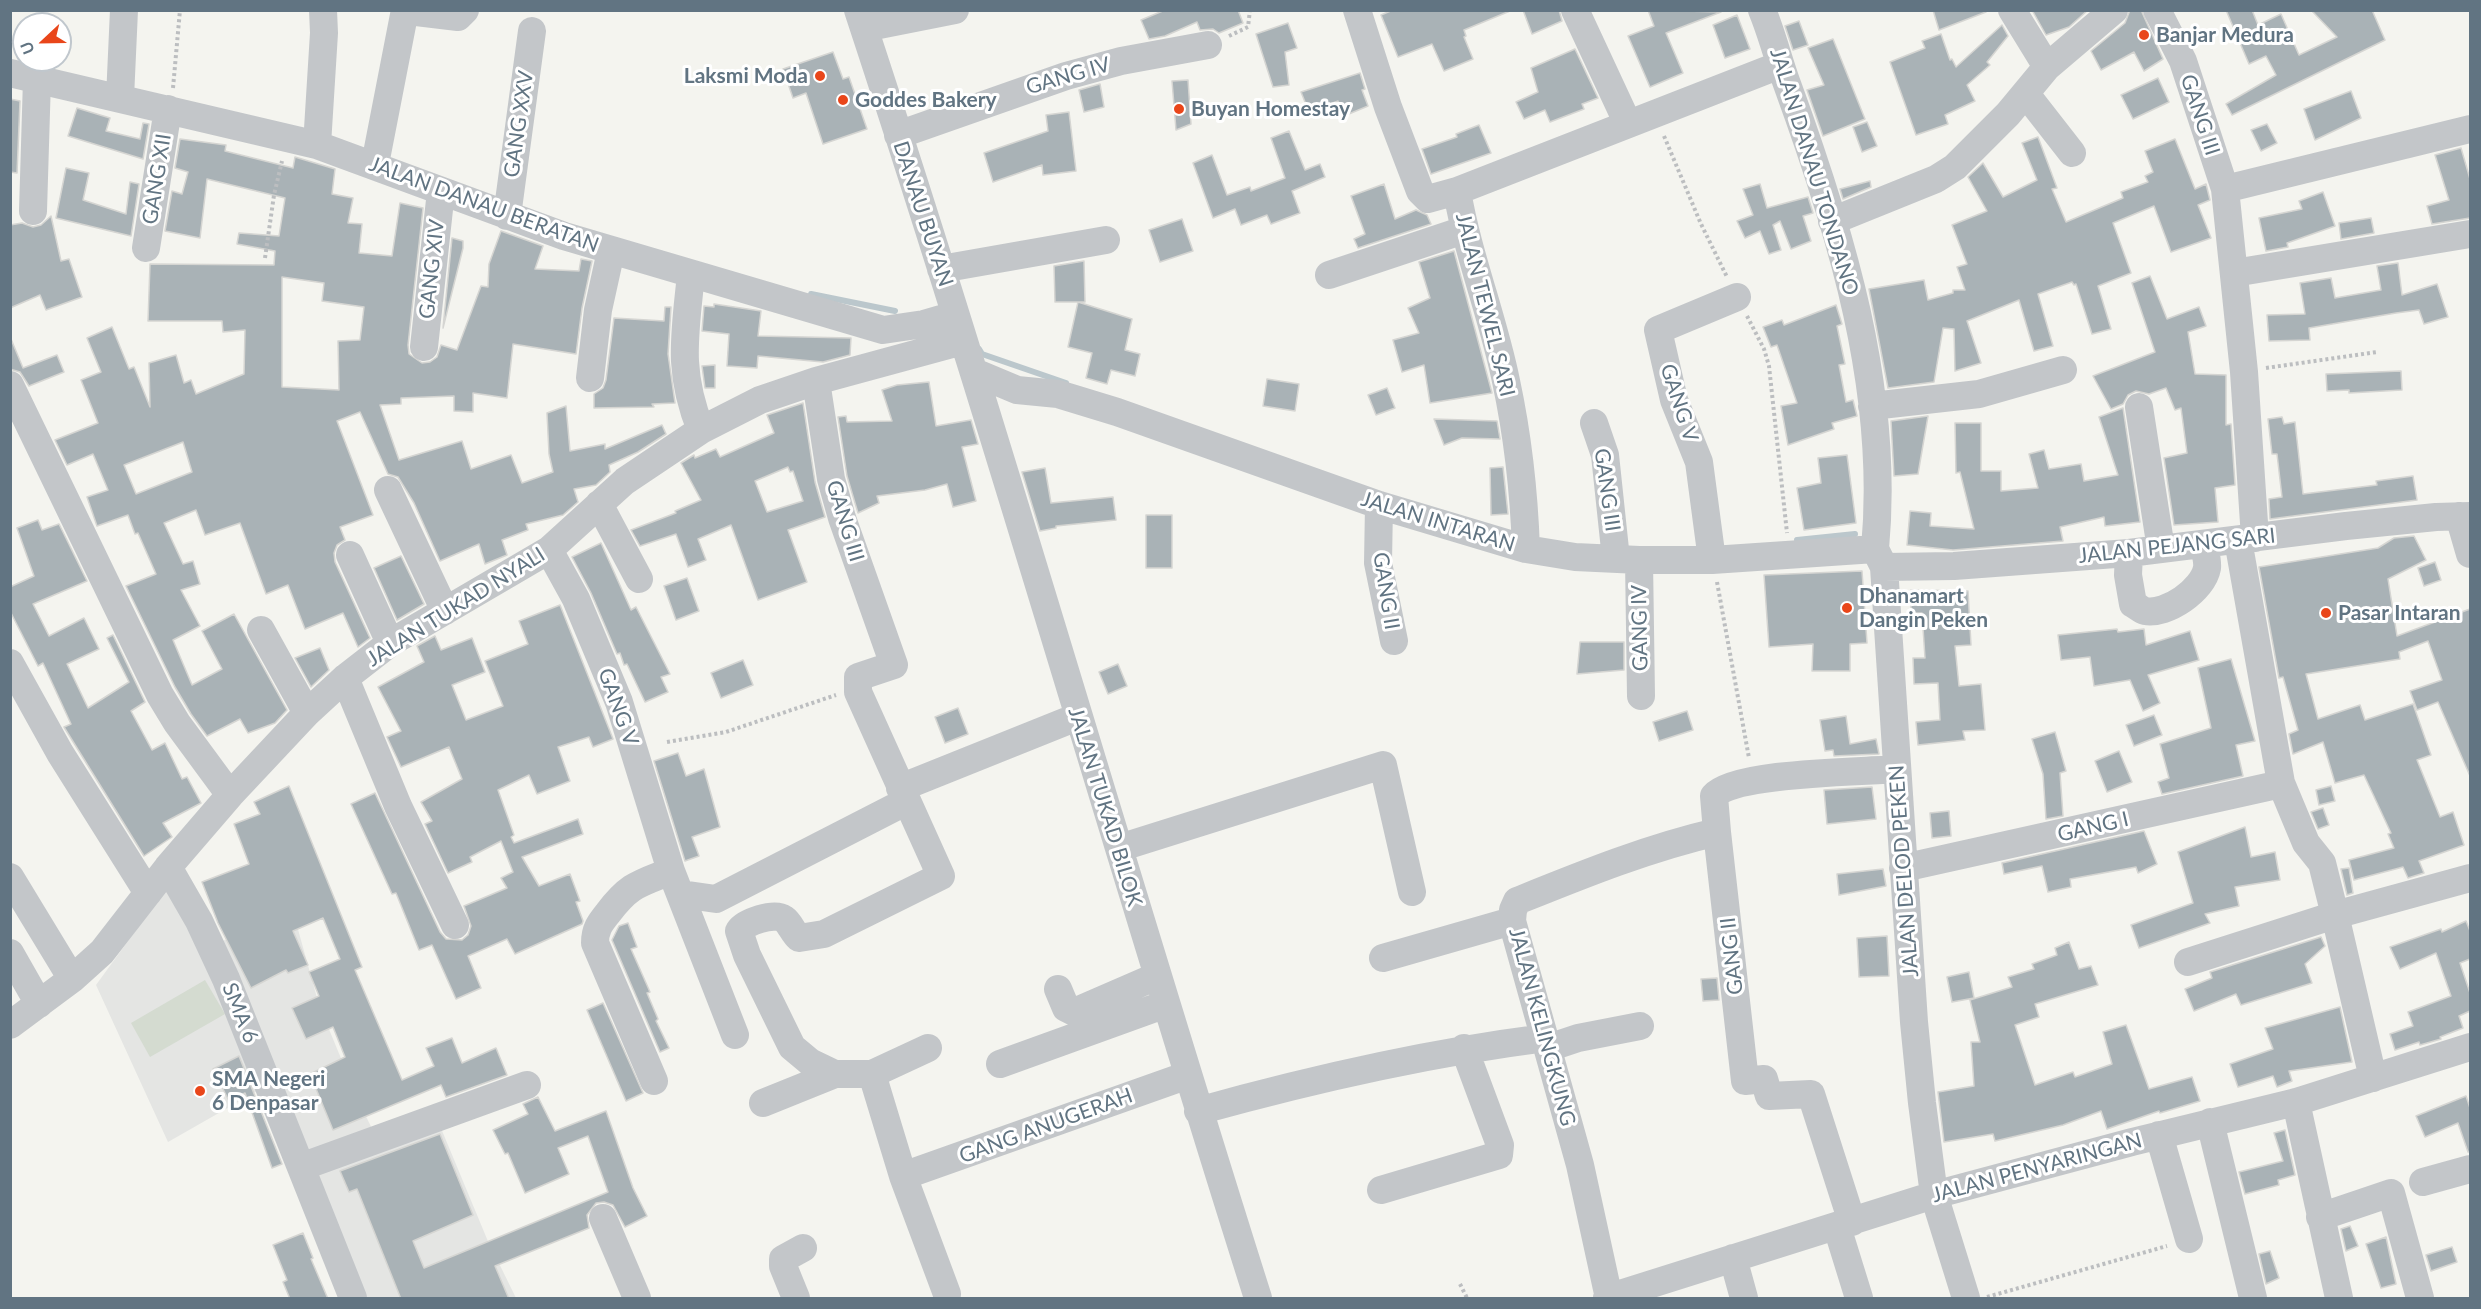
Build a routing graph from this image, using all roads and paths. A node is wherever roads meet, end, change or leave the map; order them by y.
1 (124, 10) edge
2 (180, 10) edge
3 (323, 10) edge
4 (465, 10) edge
5 (955, 10) edge
6 (1250, 10) edge
7 (1357, 10) edge
8 (1575, 10) edge
9 (1762, 10) edge
10 (2012, 10) edge
11 (2114, 10) edge
12 (2157, 10) edge
13 (861, 19) edge
14 (532, 31) dead end
15 (1209, 45) joint
16 (1780, 65) junction
17 (2048, 67) junction
18 (24, 76) edge
19 (2026, 94) junction
20 (120, 98) junction
21 (168, 109) junction
22 (1655, 113) junction
23 (1628, 124) junction
24 (2470, 129) edge
25 (898, 135) junction
26 (288, 137) junction
27 (317, 145) junction
28 (2072, 153) dead end
29 (375, 164) junction
30 (2225, 189) junction
31 (441, 191) junction
32 (1457, 191) junction
33 (33, 210) dead end
34 (507, 216) junction
35 (1832, 221) junction
36 (1464, 230) junction
37 (2470, 234) edge
38 (1106, 240) dead end
39 (146, 248) dead end
40 (611, 251) junction
41 (265, 258) dead end
42 (941, 269) junction
43 (2234, 273) junction
44 (691, 274) junction
45 (1329, 275) dead end
46 (1737, 297) junction
47 (959, 328) junction
48 (929, 337) junction
49 (424, 346) dead end
50 (2377, 352) dead end
51 (2063, 370) dead end
52 (974, 372) junction
53 (2244, 372) junction
54 (590, 378) dead end
55 (816, 381) junction
56 (10, 385) edge
57 (1017, 390) junction
58 (1872, 406) junction
59 (2139, 407) dead end
60 (986, 409) junction
61 (1594, 423) dead end
62 (701, 430) junction
63 (388, 490) dead end
64 (599, 504) junction
65 (1379, 506) junction
66 (2464, 516) edge
67 (2247, 539) junction
68 (2204, 545) junction
69 (1526, 549) junction
70 (2161, 549) junction
71 (549, 550) junction
72 (2128, 553) junction
73 (2470, 554) edge
74 (350, 555) dead end
75 (1789, 555) junction
76 (1879, 558) junction
77 (1628, 560) junction
78 (1712, 560) junction
79 (639, 579) dead end
80 (445, 611) junction
81 (261, 630) dead end
82 (1394, 640) dead end
83 (390, 643) junction
84 (10, 663) edge
85 (134, 674) dead end
86 (345, 678) junction
87 (857, 688) junction
88 (1641, 696) dead end
89 (307, 713) junction
90 (1077, 717) junction
91 (667, 742) dead end
92 (1898, 769) junction
93 (1753, 779) junction
94 (2282, 784) junction
95 (904, 795) junction
96 (226, 800) junction
97 (1717, 832) junction
98 (1119, 848) junction
99 (168, 867) junction
100 (1903, 868) junction
101 (10, 877) edge
102 (2470, 878) edge
103 (676, 882) junction
104 (1412, 892) dead end
105 (148, 893) junction
106 (2335, 915) junction
107 (1512, 921) junction
108 (455, 925) dead end
109 (10, 953) edge
110 (1383, 958) dead end
111 (2188, 962) dead end
112 (1157, 976) junction
113 (72, 979) junction
114 (1058, 989) dead end
115 (39, 1004) junction
116 (1166, 1004) junction
117 (10, 1026) edge
118 (1640, 1026) dead end
119 (735, 1035) dead end
120 (1547, 1043) junction
121 (2470, 1047) edge
122 (928, 1048) dead end
123 (1464, 1048) junction
124 (1000, 1064) dead end
125 (835, 1074) junction
126 (872, 1074) junction
127 (1188, 1075) junction
128 (2373, 1078) junction
129 (654, 1081) dead end
130 (527, 1085) dead end
131 (2296, 1102) junction
132 (763, 1103) dead end
133 (1198, 1111) junction
134 (2210, 1122) junction
135 (2159, 1135) junction
136 (301, 1167) junction
137 (2470, 1169) edge
138 (903, 1176) junction
139 (2423, 1182) dead end
140 (1381, 1190) dead end
141 (1935, 1195) junction
142 (2320, 1217) junction
143 (603, 1218) dead end
144 (1845, 1225) junction
145 (2189, 1239) joint
146 (803, 1248) dead end
147 (1733, 1258) junction
148 (1460, 1284) dead end
149 (947, 1294) dead end
150 (1608, 1298) edge
151 (353, 1299) edge
152 (637, 1299) edge
153 (796, 1299) edge
154 (1258, 1299) edge
155 (1467, 1299) edge
156 (1744, 1299) edge
157 (1859, 1299) edge
158 (1965, 1299) edge
159 (1984, 1299) edge
160 (2253, 1299) edge
161 (2339, 1299) edge
162 (2420, 1299) edge

1 - 20 street
2 - 21 path
3 - 27 street
4 - 29 street
5 - 13 street
6 - 15 path
7 - 32 street
8 - 23 street
9 - 16 street, JALAN DANAU TONDANO
10 - 17 street
11 - 17 street
12 - 30 street, GANG III
13 - 25 street, DANAU BUYAN
14 - 34 street, GANG XXV
15 - 25 street, GANG IV
16 - 22 street, JALAN TEWEL SARI
16 - 35 street, JALAN DANAU TONDANO
17 - 19 street
18 - 20 street, JALAN DANAU BERATAN
18 - 33 street
19 - 28 street
19 - 35 street
20 - 21 street, JALAN DANAU BERATAN
21 - 26 street, JALAN DANAU BERATAN
21 - 39 street, GANG XII
22 - 23 street, JALAN TEWEL SARI
22 - 46 path
23 - 32 street, JALAN TEWEL SARI
24 - 30 street
25 - 42 street, DANAU BUYAN
26 - 27 street, JALAN DANAU BERATAN
26 - 41 path
27 - 29 street, JALAN DANAU BERATAN
29 - 31 street, JALAN DANAU BERATAN
30 - 43 street, GANG III
31 - 34 street, JALAN DANAU BERATAN
31 - 49 street, GANG XIV
32 - 36 street, JALAN TEWEL SARI
34 - 40 street, JALAN DANAU BERATAN
35 - 58 street, JALAN DANAU TONDANO
36 - 45 street
36 - 69 street, JALAN TEWEL SARI
37 - 43 street
38 - 42 street
40 - 44 street, JALAN DANAU BERATAN
40 - 54 street
42 - 47 street, DANAU BUYAN
43 - 53 street, GANG III
44 - 48 street, JALAN DANAU BERATAN
44 - 62 street
46 - 75 path
46 - 78 street, GANG V
47 - 48 street, JALAN DANAU BERATAN
47 - 52 street, JALAN TUKAD BILOK
48 - 55 street, JALAN TUKAD NYALI
50 - 53 path
51 - 58 street
52 - 57 street, JALAN INTARAN
52 - 60 street, JALAN TUKAD BILOK
53 - 67 street, GANG III
55 - 62 street, JALAN TUKAD NYALI
55 - 87 street, GANG III
56 - 96 street
57 - 60 street
57 - 65 street, JALAN INTARAN
58 - 76 street, JALAN DANAU TONDANO
59 - 70 street
60 - 90 street, JALAN TUKAD BILOK
61 - 77 street, GANG III
62 - 64 street, JALAN TUKAD NYALI
63 - 80 street
64 - 71 street, JALAN TUKAD NYALI
64 - 79 street
65 - 69 street, JALAN INTARAN
65 - 82 street, GANG II
66 - 67 street, JALAN PEJANG SARI
66 - 73 street
67 - 68 street, JALAN PEJANG SARI
67 - 94 street, GANG III
68 - 70 street, JALAN PEJANG SARI
68 - 72 street
69 - 77 street, JALAN INTARAN
70 - 72 street, JALAN PEJANG SARI
71 - 80 street, JALAN TUKAD NYALI
71 - 103 street, GANG V
72 - 76 street, JALAN PEJANG SARI
74 - 83 street
75 - 76 street, JALAN INTARAN
75 - 78 street, JALAN INTARAN
76 - 92 street, JALAN DELOD PEKEN
77 - 78 street, JALAN INTARAN
77 - 88 street, GANG IV
78 - 93 path
80 - 83 street, JALAN TUKAD NYALI
81 - 89 street
83 - 86 street, JALAN TUKAD NYALI
84 - 105 street
85 - 96 street
86 - 89 street, JALAN TUKAD NYALI
86 - 108 street
87 - 91 path
87 - 95 street
89 - 96 street, JALAN TUKAD NYALI
90 - 95 street
90 - 98 street, JALAN TUKAD BILOK
92 - 93 street
92 - 100 street, JALAN DELOD PEKEN
93 - 97 street
94 - 100 street, GANG I
94 - 106 street, GANG III
95 - 103 street
95 - 125 street
96 - 99 street, JALAN TUKAD NYALI
97 - 107 street, JALAN KELINGKUNG
97 - 144 street, GANG II
98 - 104 street
98 - 112 street, JALAN TUKAD BILOK
99 - 105 street, JALAN TUKAD NYALI
99 - 136 street, SMA 6
100 - 141 street, JALAN DELOD PEKEN
101 - 113 street
102 - 106 street
103 - 119 street, GANG V
103 - 129 street
105 - 113 street, JALAN TUKAD NYALI
106 - 111 street
106 - 128 street, GANG III
107 - 110 street
107 - 120 street, JALAN KELINGKUNG
109 - 115 street
112 - 114 street
112 - 116 street, JALAN TUKAD BILOK
113 - 115 street, JALAN TUKAD NYALI
115 - 117 street, JALAN TUKAD NYALI
116 - 124 street
116 - 127 street, JALAN TUKAD BILOK
118 - 120 street
120 - 123 street
120 - 150 street, JALAN KELINGKUNG
121 - 128 street, JALAN PENYARINGAN
122 - 126 street
123 - 133 street
123 - 140 street
125 - 126 street
125 - 132 street
126 - 138 street
127 - 133 street, JALAN TUKAD BILOK
127 - 138 street, GANG ANUGERAH
128 - 131 street, JALAN PENYARINGAN
130 - 136 street
131 - 134 street, JALAN PENYARINGAN
131 - 142 street
133 - 154 street, JALAN TUKAD BILOK
134 - 135 street, JALAN PENYARINGAN
134 - 160 street
135 - 141 street, JALAN PENYARINGAN
135 - 145 street
136 - 151 street, SMA 6
137 - 139 street
138 - 149 street
141 - 144 street, JALAN PENYARINGAN
141 - 158 street, JALAN DELOD PEKEN
142 - 161 street
142 - 162 street
143 - 152 street
144 - 147 street, JALAN PENYARINGAN
144 - 157 street
145 - 159 path
146 - 153 street
147 - 150 street, JALAN PENYARINGAN
147 - 156 street
148 - 155 path

